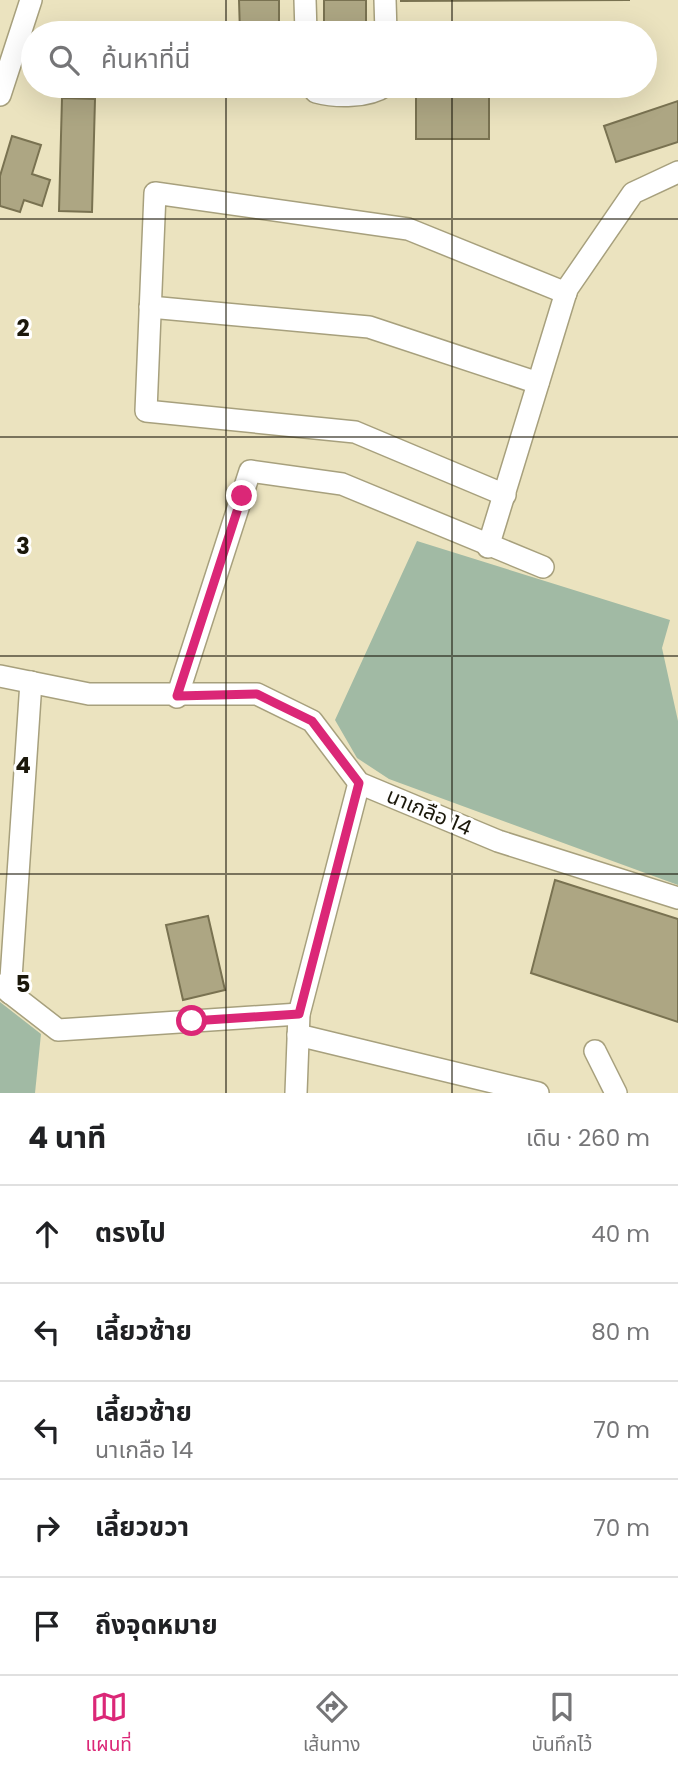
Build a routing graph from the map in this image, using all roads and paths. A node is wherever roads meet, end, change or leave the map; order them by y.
1 (31, 0) edge
2 (306, 0) edge
3 (386, 0) edge
4 (24, 21) edge
5 (306, 21) edge
6 (386, 21) edge
7 (21, 31) edge
8 (0, 95) edge
9 (678, 172) edge
10 (566, 292) junction
11 (150, 307) junction
12 (538, 383) junction
13 (505, 495) junction
14 (488, 547) junction
15 (543, 567) dead end
16 (0, 676) edge
17 (31, 682) junction
18 (177, 696) junction
19 (359, 783) junction
20 (678, 898) edge
21 (5, 989) edge
22 (298, 1025) junction
23 (595, 1051) dead end
24 (296, 1093) edge
25 (538, 1093) edge
26 (616, 1093) edge

1 - 4 street
2 - 5 street
3 - 6 street
7 - 8 street
9 - 10 street
10 - 11 street
10 - 12 street
11 - 12 street
11 - 13 street
12 - 13 street
13 - 14 street
14 - 15 street
14 - 18 street
16 - 17 street, นาเกลือ 14
17 - 18 street, นาเกลือ 14
17 - 21 street
18 - 19 street, นาเกลือ 14
19 - 20 street, นาเกลือ 14
19 - 22 street
21 - 22 street
22 - 24 street
22 - 25 street
23 - 26 street

